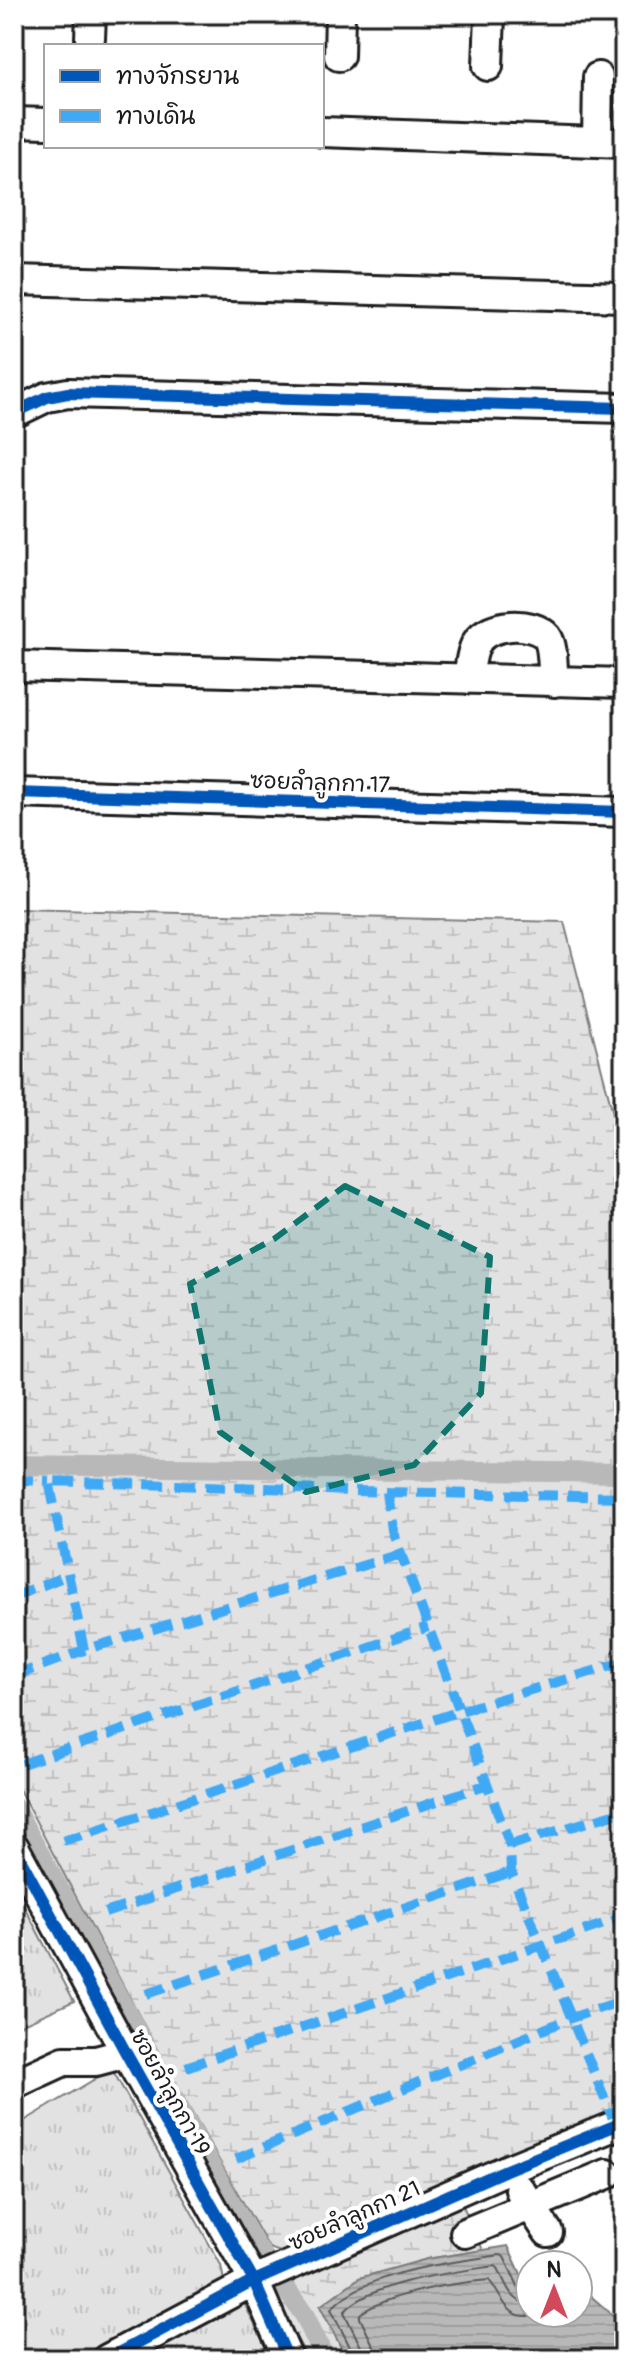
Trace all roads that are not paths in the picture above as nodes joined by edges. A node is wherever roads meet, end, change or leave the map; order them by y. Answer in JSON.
{"nodes":[{"id":1,"x":340,"y":14,"type":"edge"},
{"id":2,"x":490,"y":14,"type":"edge"},
{"id":3,"x":339,"y":56,"type":"dead end"},
{"id":4,"x":488,"y":66,"type":"dead end"},
{"id":5,"x":598,"y":77,"type":"dead end"},
{"id":6,"x":14,"y":122,"type":"edge"},
{"id":7,"x":44,"y":123,"type":"edge"},
{"id":8,"x":324,"y":132,"type":"edge"},
{"id":9,"x":610,"y":142,"type":"edge"},
{"id":10,"x":14,"y":280,"type":"edge"},
{"id":11,"x":624,"y":297,"type":"edge"},
{"id":12,"x":624,"y":408,"type":"edge"},
{"id":13,"x":14,"y":413,"type":"edge"},
{"id":14,"x":14,"y":666,"type":"edge"},
{"id":15,"x":468,"y":679,"type":"junction"},
{"id":16,"x":554,"y":682,"type":"junction"},
{"id":17,"x":624,"y":683,"type":"edge"},
{"id":18,"x":14,"y":793,"type":"edge"},
{"id":19,"x":624,"y":812,"type":"edge"},
{"id":20,"x":14,"y":1847,"type":"edge"},
{"id":21,"x":126,"y":2053,"type":"junction"},
{"id":22,"x":14,"y":2084,"type":"edge"},
{"id":23,"x":624,"y":2122,"type":"edge"},
{"id":24,"x":506,"y":2170,"type":"junction"},
{"id":25,"x":607,"y":2174,"type":"dead end"},
{"id":26,"x":530,"y":2206,"type":"junction"},
{"id":27,"x":548,"y":2232,"type":"dead end"},
{"id":28,"x":465,"y":2233,"type":"dead end"},
{"id":29,"x":270,"y":2274,"type":"junction"},
{"id":30,"x":107,"y":2359,"type":"edge"},
{"id":31,"x":288,"y":2359,"type":"edge"}],
"edges":[{"from":1,"to":3,"type":"street"},
{"from":2,"to":4,"type":"street"},
{"from":5,"to":9,"type":"street"},
{"from":6,"to":7,"type":"street"},
{"from":8,"to":9,"type":"street"},
{"from":10,"to":11,"type":"street"},
{"from":12,"to":13,"type":"street"},
{"from":14,"to":15,"type":"street"},
{"from":15,"to":16,"type":"street"},
{"from":15,"to":16,"type":"street"},
{"from":16,"to":17,"type":"street"},
{"from":18,"to":19,"type":"street","name":"ซอยลำลูกกา 17"},
{"from":20,"to":21,"type":"street","name":"ซอยลำลูกกา 19"},
{"from":21,"to":22,"type":"street"},
{"from":21,"to":29,"type":"street","name":"ซอยลำลูกกา 19"},
{"from":23,"to":24,"type":"street","name":"ซอยลำลูกกา 21"},
{"from":24,"to":26,"type":"street"},
{"from":24,"to":29,"type":"street","name":"ซอยลำลูกกา 21"},
{"from":25,"to":26,"type":"street"},
{"from":26,"to":27,"type":"street"},
{"from":26,"to":28,"type":"street"},
{"from":29,"to":30,"type":"street","name":"ซอยลำลูกกา 21"},
{"from":29,"to":31,"type":"street","name":"ซอยลำลูกกา 19"}]}
